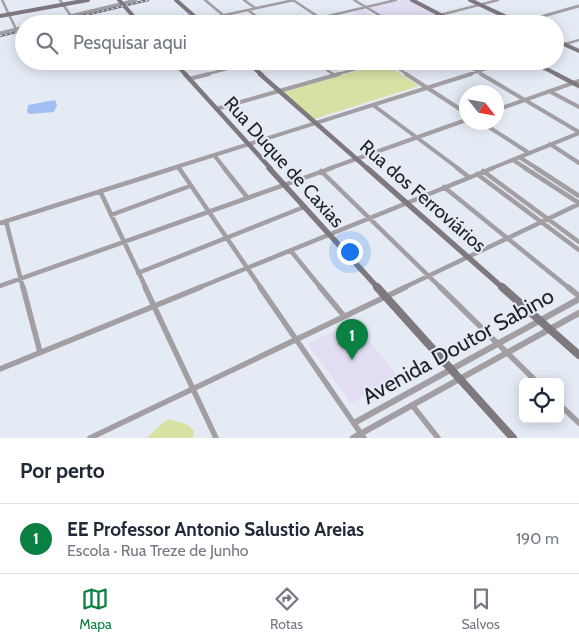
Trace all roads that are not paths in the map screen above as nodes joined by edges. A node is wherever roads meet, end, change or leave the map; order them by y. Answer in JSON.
{"nodes":[{"id":1,"x":2,"y":0,"type":"edge"},
{"id":2,"x":60,"y":0,"type":"edge"},
{"id":3,"x":88,"y":0,"type":"edge"},
{"id":4,"x":119,"y":0,"type":"edge"},
{"id":5,"x":136,"y":0,"type":"edge"},
{"id":6,"x":176,"y":0,"type":"edge"},
{"id":7,"x":205,"y":0,"type":"edge"},
{"id":8,"x":244,"y":0,"type":"edge"},
{"id":9,"x":294,"y":0,"type":"edge"},
{"id":10,"x":354,"y":0,"type":"edge"},
{"id":11,"x":396,"y":0,"type":"edge"},
{"id":12,"x":412,"y":0,"type":"edge"},
{"id":13,"x":470,"y":0,"type":"edge"},
{"id":14,"x":498,"y":0,"type":"edge"},
{"id":15,"x":123,"y":4,"type":"junction"},
{"id":16,"x":63,"y":5,"type":"junction"},
{"id":17,"x":480,"y":5,"type":"junction"},
{"id":18,"x":579,"y":6,"type":"edge"},
{"id":19,"x":366,"y":7,"type":"junction"},
{"id":20,"x":255,"y":8,"type":"junction"},
{"id":21,"x":248,"y":10,"type":"junction"},
{"id":22,"x":9,"y":14,"type":"junction"},
{"id":23,"x":70,"y":15,"type":"edge"},
{"id":24,"x":75,"y":15,"type":"edge"},
{"id":25,"x":132,"y":15,"type":"edge"},
{"id":26,"x":193,"y":15,"type":"edge"},
{"id":27,"x":223,"y":15,"type":"joint"},
{"id":28,"x":254,"y":15,"type":"edge"},
{"id":29,"x":316,"y":15,"type":"edge"},
{"id":30,"x":333,"y":15,"type":"edge"},
{"id":31,"x":379,"y":15,"type":"edge"},
{"id":32,"x":441,"y":15,"type":"joint"},
{"id":33,"x":501,"y":15,"type":"edge"},
{"id":34,"x":549,"y":15,"type":"edge"},
{"id":35,"x":0,"y":16,"type":"edge"},
{"id":36,"x":15,"y":27,"type":"edge"},
{"id":37,"x":15,"y":29,"type":"edge"},
{"id":38,"x":0,"y":33,"type":"edge"},
{"id":39,"x":579,"y":40,"type":"edge"},
{"id":40,"x":565,"y":44,"type":"joint"},
{"id":41,"x":579,"y":51,"type":"edge"},
{"id":42,"x":181,"y":70,"type":"edge"},
{"id":43,"x":220,"y":70,"type":"edge"},
{"id":44,"x":256,"y":70,"type":"edge"},
{"id":45,"x":327,"y":70,"type":"edge"},
{"id":46,"x":352,"y":70,"type":"edge"},
{"id":47,"x":399,"y":70,"type":"edge"},
{"id":48,"x":474,"y":70,"type":"edge"},
{"id":49,"x":483,"y":70,"type":"edge"},
{"id":50,"x":548,"y":70,"type":"edge"},
{"id":51,"x":477,"y":72,"type":"junction"},
{"id":52,"x":334,"y":75,"type":"junction"},
{"id":53,"x":189,"y":79,"type":"junction"},
{"id":54,"x":579,"y":81,"type":"edge"},
{"id":55,"x":573,"y":83,"type":"junction"},
{"id":56,"x":579,"y":86,"type":"edge"},
{"id":57,"x":427,"y":88,"type":"junction"},
{"id":58,"x":279,"y":91,"type":"junction"},
{"id":59,"x":549,"y":91,"type":"junction"},
{"id":60,"x":525,"y":100,"type":"junction"},
{"id":61,"x":373,"y":105,"type":"junction"},
{"id":62,"x":504,"y":107,"type":"edge"},
{"id":63,"x":579,"y":107,"type":"edge"},
{"id":64,"x":216,"y":108,"type":"junction"},
{"id":65,"x":459,"y":109,"type":"edge"},
{"id":66,"x":459,"y":122,"type":"edge"},
{"id":67,"x":316,"y":123,"type":"junction"},
{"id":68,"x":493,"y":130,"type":"edge"},
{"id":69,"x":578,"y":133,"type":"edge"},
{"id":70,"x":417,"y":137,"type":"junction"},
{"id":71,"x":248,"y":144,"type":"junction"},
{"id":72,"x":550,"y":144,"type":"junction"},
{"id":73,"x":529,"y":153,"type":"junction"},
{"id":74,"x":214,"y":155,"type":"junction"},
{"id":75,"x":519,"y":157,"type":"junction"},
{"id":76,"x":356,"y":159,"type":"junction"},
{"id":77,"x":512,"y":160,"type":"junction"},
{"id":78,"x":579,"y":163,"type":"edge"},
{"id":79,"x":178,"y":167,"type":"junction"},
{"id":80,"x":321,"y":171,"type":"junction"},
{"id":81,"x":483,"y":172,"type":"junction"},
{"id":82,"x":477,"y":174,"type":"junction"},
{"id":83,"x":469,"y":177,"type":"junction"},
{"id":84,"x":284,"y":184,"type":"junction"},
{"id":85,"x":190,"y":186,"type":"junction"},
{"id":86,"x":444,"y":187,"type":"junction"},
{"id":87,"x":100,"y":191,"type":"junction"},
{"id":88,"x":579,"y":196,"type":"edge"},
{"id":89,"x":247,"y":197,"type":"junction"},
{"id":90,"x":406,"y":203,"type":"junction"},
{"id":91,"x":579,"y":204,"type":"edge"},
{"id":92,"x":304,"y":207,"type":"junction"},
{"id":93,"x":208,"y":212,"type":"junction"},
{"id":94,"x":111,"y":215,"type":"junction"},
{"id":95,"x":369,"y":218,"type":"junction"},
{"id":96,"x":548,"y":219,"type":"junction"},
{"id":97,"x":6,"y":221,"type":"junction"},
{"id":98,"x":542,"y":222,"type":"junction"},
{"id":99,"x":0,"y":223,"type":"edge"},
{"id":100,"x":330,"y":235,"type":"junction"},
{"id":101,"x":225,"y":237,"type":"junction"},
{"id":102,"x":506,"y":239,"type":"junction"},
{"id":103,"x":123,"y":242,"type":"junction"},
{"id":104,"x":579,"y":242,"type":"edge"},
{"id":105,"x":579,"y":250,"type":"edge"},
{"id":106,"x":291,"y":251,"type":"junction"},
{"id":107,"x":468,"y":257,"type":"junction"},
{"id":108,"x":247,"y":268,"type":"junction"},
{"id":109,"x":138,"y":273,"type":"junction"},
{"id":110,"x":428,"y":276,"type":"junction"},
{"id":111,"x":20,"y":279,"type":"junction"},
{"id":112,"x":0,"y":286,"type":"edge"},
{"id":113,"x":385,"y":296,"type":"junction"},
{"id":114,"x":579,"y":298,"type":"edge"},
{"id":115,"x":153,"y":307,"type":"junction"},
{"id":116,"x":579,"y":312,"type":"edge"},
{"id":117,"x":344,"y":316,"type":"junction"},
{"id":118,"x":540,"y":320,"type":"junction"},
{"id":119,"x":550,"y":329,"type":"junction"},
{"id":120,"x":297,"y":338,"type":"junction"},
{"id":121,"x":498,"y":344,"type":"junction"},
{"id":122,"x":40,"y":352,"type":"junction"},
{"id":123,"x":507,"y":353,"type":"junction"},
{"id":124,"x":579,"y":355,"type":"edge"},
{"id":125,"x":0,"y":369,"type":"edge"},
{"id":126,"x":452,"y":369,"type":"junction"},
{"id":127,"x":532,"y":378,"type":"edge"},
{"id":128,"x":460,"y":379,"type":"junction"},
{"id":129,"x":192,"y":388,"type":"junction"},
{"id":130,"x":412,"y":406,"type":"junction"},
{"id":131,"x":564,"y":409,"type":"edge"},
{"id":132,"x":354,"y":423,"type":"junction"},
{"id":133,"x":579,"y":423,"type":"edge"},
{"id":134,"x":363,"y":436,"type":"edge"},
{"id":135,"x":90,"y":438,"type":"edge"},
{"id":136,"x":216,"y":438,"type":"edge"},
{"id":137,"x":353,"y":438,"type":"edge"},
{"id":138,"x":438,"y":438,"type":"edge"},
{"id":139,"x":513,"y":438,"type":"edge"}],
"edges":[{"from":1,"to":22,"type":"street"},
{"from":2,"to":16,"type":"street"},
{"from":3,"to":16,"type":"main road"},
{"from":4,"to":15,"type":"main road"},
{"from":5,"to":15,"type":"street"},
{"from":6,"to":26,"type":"main road"},
{"from":7,"to":27,"type":"street"},
{"from":8,"to":20,"type":"street"},
{"from":9,"to":20,"type":"street"},
{"from":9,"to":29,"type":"street"},
{"from":10,"to":19,"type":"street"},
{"from":11,"to":19,"type":"street"},
{"from":12,"to":32,"type":"main road"},
{"from":13,"to":17,"type":"main road"},
{"from":14,"to":17,"type":"street"},
{"from":15,"to":24,"type":"street"},
{"from":15,"to":25,"type":"main road"},
{"from":16,"to":22,"type":"main road"},
{"from":16,"to":23,"type":"street"},
{"from":17,"to":32,"type":"street"},
{"from":17,"to":33,"type":"main road"},
{"from":18,"to":34,"type":"street"},
{"from":19,"to":30,"type":"street"},
{"from":19,"to":31,"type":"street"},
{"from":20,"to":21,"type":"street"},
{"from":21,"to":27,"type":"street"},
{"from":21,"to":28,"type":"street"},
{"from":22,"to":35,"type":"main road"},
{"from":22,"to":36,"type":"street"},
{"from":37,"to":38,"type":"street"},
{"from":39,"to":40,"type":"street"},
{"from":40,"to":41,"type":"main road"},
{"from":42,"to":53,"type":"main road","name":"Rua Duque de Caxias"},
{"from":43,"to":53,"type":"street"},
{"from":44,"to":58,"type":"main road","name":"Rua dos Ferroviários"},
{"from":45,"to":52,"type":"street"},
{"from":46,"to":52,"type":"street"},
{"from":47,"to":57,"type":"street"},
{"from":48,"to":51,"type":"street"},
{"from":49,"to":51,"type":"street"},
{"from":50,"to":55,"type":"main road"},
{"from":51,"to":57,"type":"street"},
{"from":51,"to":60,"type":"street"},
{"from":52,"to":58,"type":"street"},
{"from":53,"to":64,"type":"main road","name":"Rua Duque de Caxias"},
{"from":54,"to":55,"type":"street"},
{"from":55,"to":56,"type":"main road"},
{"from":55,"to":59,"type":"street"},
{"from":57,"to":61,"type":"street"},
{"from":57,"to":65,"type":"street"},
{"from":58,"to":64,"type":"street"},
{"from":58,"to":67,"type":"main road","name":"Rua dos Ferroviários"},
{"from":59,"to":60,"type":"street"},
{"from":59,"to":63,"type":"street"},
{"from":60,"to":62,"type":"street"},
{"from":60,"to":69,"type":"street"},
{"from":61,"to":67,"type":"street"},
{"from":61,"to":70,"type":"street"},
{"from":64,"to":71,"type":"main road","name":"Rua Duque de Caxias"},
{"from":66,"to":70,"type":"street"},
{"from":67,"to":71,"type":"street"},
{"from":67,"to":76,"type":"main road","name":"Rua dos Ferroviários"},
{"from":68,"to":73,"type":"street"},
{"from":69,"to":72,"type":"street"},
{"from":70,"to":76,"type":"street"},
{"from":70,"to":83,"type":"street"},
{"from":71,"to":74,"type":"street"},
{"from":71,"to":84,"type":"main road","name":"Rua Duque de Caxias"},
{"from":72,"to":73,"type":"street"},
{"from":72,"to":78,"type":"street"},
{"from":73,"to":75,"type":"street"},
{"from":74,"to":79,"type":"street"},
{"from":74,"to":89,"type":"street"},
{"from":75,"to":77,"type":"street"},
{"from":75,"to":88,"type":"street"},
{"from":76,"to":80,"type":"street"},
{"from":76,"to":90,"type":"main road","name":"Rua dos Ferroviários"},
{"from":77,"to":81,"type":"street"},
{"from":77,"to":91,"type":"street"},
{"from":79,"to":85,"type":"street"},
{"from":79,"to":87,"type":"street"},
{"from":80,"to":84,"type":"street"},
{"from":80,"to":95,"type":"street"},
{"from":81,"to":82,"type":"street"},
{"from":81,"to":96,"type":"street"},
{"from":82,"to":83,"type":"street"},
{"from":82,"to":98,"type":"street"},
{"from":83,"to":86,"type":"street"},
{"from":84,"to":89,"type":"street"},
{"from":84,"to":92,"type":"main road","name":"Rua Duque de Caxias"},
{"from":85,"to":93,"type":"street"},
{"from":85,"to":94,"type":"street"},
{"from":86,"to":90,"type":"street"},
{"from":86,"to":102,"type":"street"},
{"from":87,"to":94,"type":"street"},
{"from":87,"to":97,"type":"street"},
{"from":89,"to":93,"type":"street"},
{"from":90,"to":95,"type":"street"},
{"from":90,"to":107,"type":"main road","name":"Rua dos Ferroviários"},
{"from":91,"to":96,"type":"street"},
{"from":92,"to":100,"type":"main road","name":"Rua Duque de Caxias"},
{"from":92,"to":101,"type":"street"},
{"from":93,"to":101,"type":"street"},
{"from":93,"to":103,"type":"street"},
{"from":94,"to":103,"type":"street"},
{"from":95,"to":100,"type":"street"},
{"from":95,"to":110,"type":"street"},
{"from":96,"to":98,"type":"street"},
{"from":96,"to":104,"type":"street"},
{"from":97,"to":99,"type":"street"},
{"from":97,"to":111,"type":"street"},
{"from":98,"to":102,"type":"street"},
{"from":98,"to":105,"type":"street"},
{"from":100,"to":106,"type":"street"},
{"from":100,"to":113,"type":"main road","name":"Rua Duque de Caxias"},
{"from":101,"to":108,"type":"street"},
{"from":101,"to":109,"type":"street"},
{"from":102,"to":107,"type":"street"},
{"from":102,"to":114,"type":"street"},
{"from":103,"to":109,"type":"street"},
{"from":103,"to":111,"type":"street"},
{"from":106,"to":108,"type":"street"},
{"from":106,"to":117,"type":"street"},
{"from":107,"to":110,"type":"street"},
{"from":107,"to":118,"type":"main road","name":"Rua dos Ferroviários"},
{"from":108,"to":115,"type":"street"},
{"from":108,"to":120,"type":"street"},
{"from":109,"to":115,"type":"street"},
{"from":110,"to":113,"type":"street"},
{"from":110,"to":121,"type":"street"},
{"from":111,"to":112,"type":"street"},
{"from":111,"to":122,"type":"street"},
{"from":113,"to":117,"type":"street"},
{"from":113,"to":126,"type":"main road","name":"Rua Duque de Caxias"},
{"from":114,"to":118,"type":"street","name":"Avenida Doutor Sabino"},
{"from":115,"to":122,"type":"street"},
{"from":115,"to":129,"type":"street"},
{"from":116,"to":119,"type":"street","name":"Avenida Doutor Sabino"},
{"from":117,"to":120,"type":"street"},
{"from":118,"to":119,"type":"main road","name":"Rua dos Ferroviários"},
{"from":118,"to":121,"type":"street","name":"Avenida Doutor Sabino"},
{"from":119,"to":123,"type":"street","name":"Avenida Doutor Sabino"},
{"from":119,"to":124,"type":"main road","name":"Rua dos Ferroviários"},
{"from":120,"to":129,"type":"street"},
{"from":120,"to":132,"type":"street"},
{"from":121,"to":123,"type":"street"},
{"from":121,"to":126,"type":"street","name":"Avenida Doutor Sabino"},
{"from":122,"to":125,"type":"street"},
{"from":123,"to":127,"type":"street"},
{"from":123,"to":128,"type":"street","name":"Avenida Doutor Sabino"},
{"from":126,"to":128,"type":"main road","name":"Rua Duque de Caxias"},
{"from":126,"to":132,"type":"street","name":"Avenida Doutor Sabino"},
{"from":128,"to":130,"type":"street","name":"Avenida Doutor Sabino"},
{"from":128,"to":139,"type":"main road","name":"Rua Duque de Caxias"},
{"from":129,"to":135,"type":"street"},
{"from":129,"to":136,"type":"street"},
{"from":130,"to":134,"type":"street","name":"Avenida Doutor Sabino"},
{"from":130,"to":138,"type":"street"},
{"from":131,"to":133,"type":"street"},
{"from":132,"to":134,"type":"street"},
{"from":134,"to":137,"type":"street","name":"Avenida Doutor Sabino"}]}
